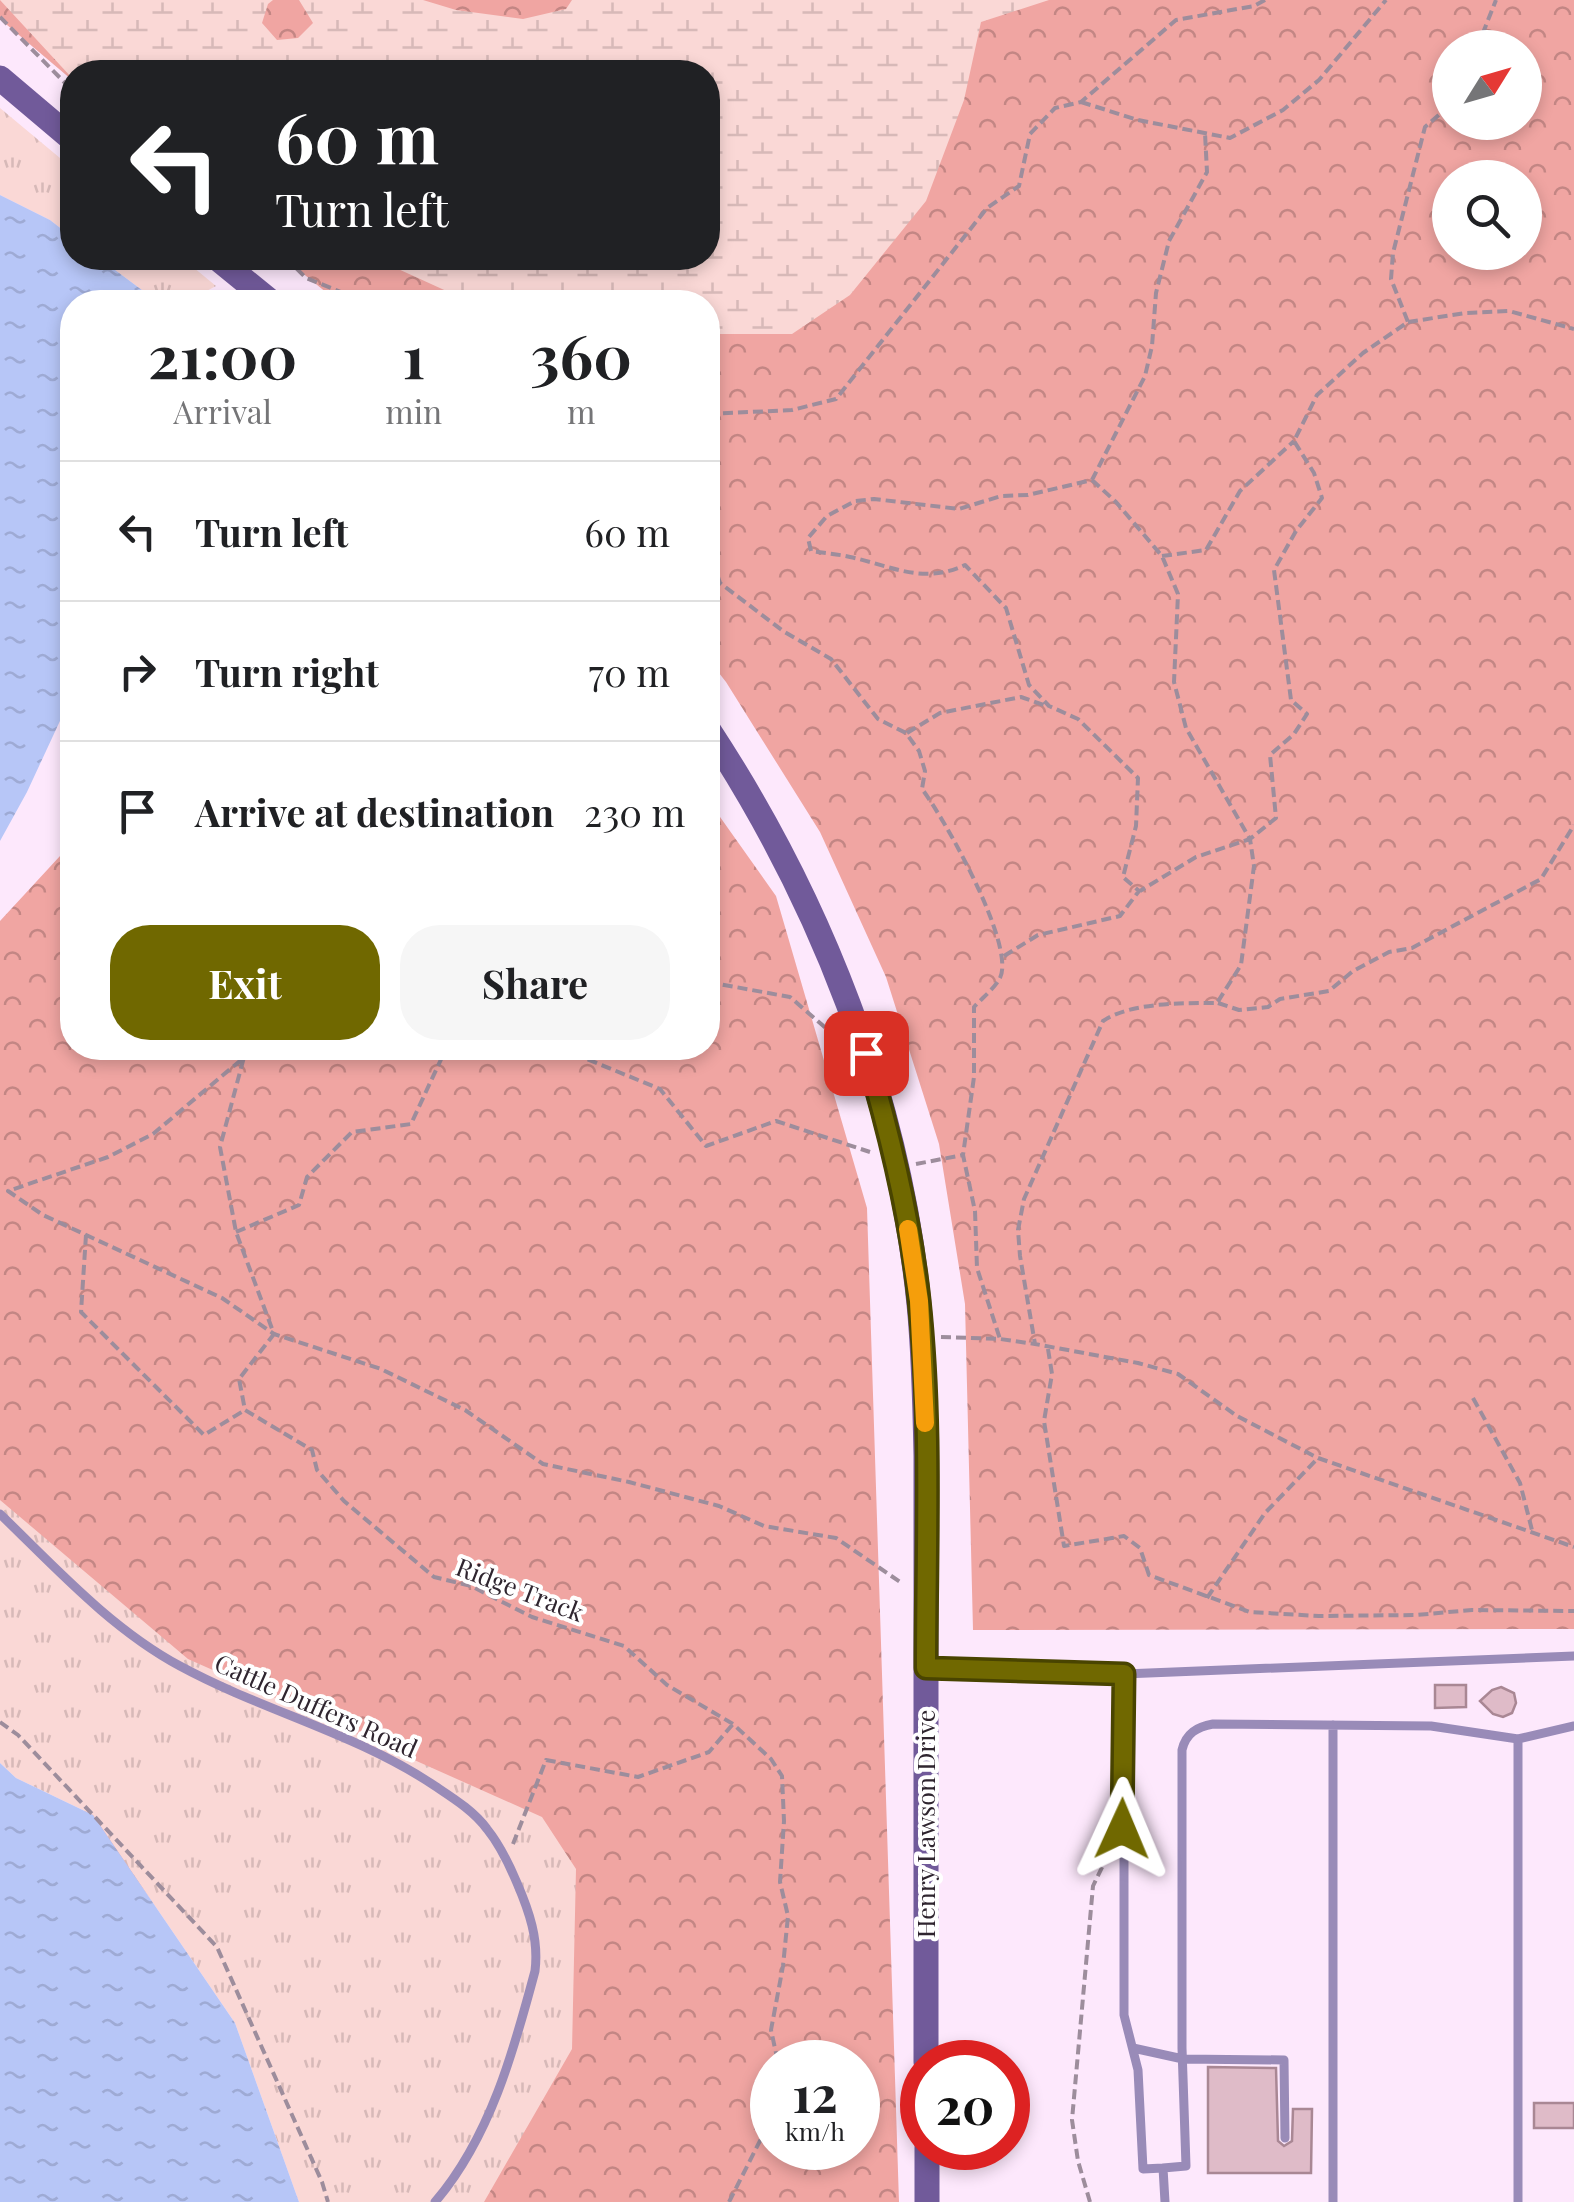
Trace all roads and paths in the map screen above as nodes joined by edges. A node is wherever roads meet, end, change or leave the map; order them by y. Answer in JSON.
{"nodes":[{"id":1,"x":1266,"y":0,"type":"edge"},
{"id":2,"x":1386,"y":0,"type":"edge"},
{"id":3,"x":1496,"y":0,"type":"edge"},
{"id":4,"x":0,"y":18,"type":"edge"},
{"id":5,"x":1485,"y":30,"type":"edge"},
{"id":6,"x":0,"y":78,"type":"edge"},
{"id":7,"x":60,"y":78,"type":"edge"},
{"id":8,"x":1080,"y":102,"type":"junction"},
{"id":9,"x":1432,"y":121,"type":"edge"},
{"id":10,"x":60,"y":128,"type":"edge"},
{"id":11,"x":1205,"y":133,"type":"junction"},
{"id":12,"x":231,"y":270,"type":"edge"},
{"id":13,"x":298,"y":270,"type":"edge"},
{"id":14,"x":256,"y":290,"type":"edge"},
{"id":15,"x":336,"y":290,"type":"edge"},
{"id":16,"x":1408,"y":322,"type":"junction"},
{"id":17,"x":1574,"y":329,"type":"edge"},
{"id":18,"x":720,"y":414,"type":"edge"},
{"id":19,"x":1294,"y":441,"type":"junction"},
{"id":20,"x":1092,"y":480,"type":"junction"},
{"id":21,"x":1162,"y":556,"type":"junction"},
{"id":22,"x":720,"y":583,"type":"edge"},
{"id":23,"x":1049,"y":706,"type":"junction"},
{"id":24,"x":906,"y":733,"type":"junction"},
{"id":25,"x":720,"y":748,"type":"edge"},
{"id":26,"x":1574,"y":825,"type":"edge"},
{"id":27,"x":1250,"y":839,"type":"junction"},
{"id":28,"x":1139,"y":892,"type":"junction"},
{"id":29,"x":1004,"y":956,"type":"junction"},
{"id":30,"x":720,"y":984,"type":"edge"},
{"id":31,"x":1218,"y":1003,"type":"junction"},
{"id":32,"x":839,"y":1040,"type":"dead end"},
{"id":33,"x":240,"y":1060,"type":"edge"},
{"id":34,"x":243,"y":1060,"type":"edge"},
{"id":35,"x":440,"y":1060,"type":"edge"},
{"id":36,"x":589,"y":1060,"type":"edge"},
{"id":37,"x":869,"y":1138,"type":"dead end"},
{"id":38,"x":963,"y":1155,"type":"junction"},
{"id":39,"x":896,"y":1168,"type":"junction"},
{"id":40,"x":0,"y":1190,"type":"edge"},
{"id":41,"x":8,"y":1190,"type":"junction"},
{"id":42,"x":236,"y":1232,"type":"junction"},
{"id":43,"x":86,"y":1235,"type":"junction"},
{"id":44,"x":274,"y":1334,"type":"junction"},
{"id":45,"x":922,"y":1334,"type":"junction"},
{"id":46,"x":1000,"y":1339,"type":"junction"},
{"id":47,"x":1035,"y":1344,"type":"junction"},
{"id":48,"x":1048,"y":1348,"type":"junction"},
{"id":49,"x":1472,"y":1398,"type":"dead end"},
{"id":50,"x":244,"y":1410,"type":"junction"},
{"id":51,"x":1318,"y":1458,"type":"junction"},
{"id":52,"x":0,"y":1514,"type":"edge"},
{"id":53,"x":1534,"y":1535,"type":"junction"},
{"id":54,"x":1574,"y":1545,"type":"edge"},
{"id":55,"x":1206,"y":1598,"type":"junction"},
{"id":56,"x":926,"y":1602,"type":"junction"},
{"id":57,"x":1574,"y":1612,"type":"edge"},
{"id":58,"x":1574,"y":1656,"type":"edge"},
{"id":59,"x":926,"y":1668,"type":"junction"},
{"id":60,"x":1124,"y":1674,"type":"junction"},
{"id":61,"x":0,"y":1722,"type":"edge"},
{"id":62,"x":733,"y":1724,"type":"junction"},
{"id":63,"x":1333,"y":1725,"type":"junction"},
{"id":64,"x":1574,"y":1726,"type":"edge"},
{"id":65,"x":1518,"y":1739,"type":"junction"},
{"id":66,"x":1122,"y":1829,"type":"junction"},
{"id":67,"x":507,"y":1860,"type":"junction"},
{"id":68,"x":773,"y":2040,"type":"edge"},
{"id":69,"x":926,"y":2040,"type":"edge"},
{"id":70,"x":1133,"y":2048,"type":"junction"},
{"id":71,"x":1183,"y":2059,"type":"junction"},
{"id":72,"x":1284,"y":2138,"type":"dead end"},
{"id":73,"x":750,"y":2160,"type":"edge"},
{"id":74,"x":1163,"y":2168,"type":"junction"},
{"id":75,"x":926,"y":2170,"type":"edge"},
{"id":76,"x":328,"y":2202,"type":"edge"},
{"id":77,"x":436,"y":2202,"type":"edge"},
{"id":78,"x":729,"y":2202,"type":"edge"},
{"id":79,"x":926,"y":2202,"type":"edge"},
{"id":80,"x":1090,"y":2202,"type":"edge"},
{"id":81,"x":1165,"y":2202,"type":"edge"},
{"id":82,"x":1334,"y":2202,"type":"edge"},
{"id":83,"x":1518,"y":2202,"type":"edge"}],
"edges":[{"from":1,"to":8,"type":"path"},
{"from":2,"to":11,"type":"path"},
{"from":3,"to":5,"type":"path"},
{"from":4,"to":7,"type":"path"},
{"from":6,"to":10,"type":"main road"},
{"from":8,"to":11,"type":"path"},
{"from":8,"to":18,"type":"path"},
{"from":9,"to":16,"type":"path"},
{"from":11,"to":20,"type":"path"},
{"from":12,"to":14,"type":"main road"},
{"from":13,"to":15,"type":"path"},
{"from":16,"to":17,"type":"path"},
{"from":16,"to":19,"type":"path"},
{"from":19,"to":21,"type":"path"},
{"from":19,"to":27,"type":"path"},
{"from":20,"to":21,"type":"path"},
{"from":20,"to":23,"type":"path"},
{"from":21,"to":27,"type":"path"},
{"from":22,"to":24,"type":"path"},
{"from":23,"to":24,"type":"path"},
{"from":23,"to":28,"type":"path"},
{"from":24,"to":29,"type":"path"},
{"from":25,"to":39,"type":"main road","name":"Henry Lawson Drive"},
{"from":26,"to":31,"type":"path"},
{"from":27,"to":28,"type":"path"},
{"from":27,"to":31,"type":"path"},
{"from":28,"to":29,"type":"path"},
{"from":29,"to":38,"type":"path"},
{"from":30,"to":32,"type":"path"},
{"from":31,"to":47,"type":"path"},
{"from":33,"to":41,"type":"path"},
{"from":34,"to":42,"type":"path"},
{"from":35,"to":42,"type":"path"},
{"from":36,"to":37,"type":"path"},
{"from":38,"to":39,"type":"path"},
{"from":38,"to":46,"type":"path"},
{"from":39,"to":45,"type":"main road","name":"Henry Lawson Drive"},
{"from":40,"to":41,"type":"path"},
{"from":41,"to":43,"type":"path"},
{"from":42,"to":44,"type":"path"},
{"from":43,"to":44,"type":"path"},
{"from":43,"to":50,"type":"path"},
{"from":44,"to":50,"type":"path"},
{"from":44,"to":56,"type":"path"},
{"from":45,"to":46,"type":"path"},
{"from":45,"to":56,"type":"main road","name":"Henry Lawson Drive"},
{"from":46,"to":47,"type":"path"},
{"from":47,"to":48,"type":"path"},
{"from":48,"to":51,"type":"path"},
{"from":48,"to":55,"type":"path"},
{"from":49,"to":53,"type":"path"},
{"from":50,"to":62,"type":"path","name":"Ridge Track"},
{"from":51,"to":53,"type":"path"},
{"from":51,"to":55,"type":"path"},
{"from":52,"to":67,"type":"lane","name":"Cattle Duffers Road"},
{"from":53,"to":54,"type":"path"},
{"from":55,"to":57,"type":"path"},
{"from":56,"to":59,"type":"main road","name":"Henry Lawson Drive"},
{"from":58,"to":60,"type":"lane"},
{"from":59,"to":60,"type":"lane"},
{"from":59,"to":69,"type":"main road","name":"Henry Lawson Drive"},
{"from":60,"to":66,"type":"lane"},
{"from":61,"to":76,"type":"path"},
{"from":62,"to":67,"type":"path"},
{"from":62,"to":68,"type":"path","name":"Ridge Track"},
{"from":63,"to":65,"type":"lane"},
{"from":63,"to":71,"type":"lane"},
{"from":63,"to":82,"type":"lane"},
{"from":64,"to":65,"type":"lane"},
{"from":65,"to":83,"type":"lane"},
{"from":66,"to":70,"type":"lane"},
{"from":66,"to":80,"type":"path"},
{"from":67,"to":77,"type":"lane","name":"Cattle Duffers Road"},
{"from":70,"to":71,"type":"lane"},
{"from":70,"to":74,"type":"lane"},
{"from":71,"to":72,"type":"lane"},
{"from":71,"to":74,"type":"lane"},
{"from":73,"to":78,"type":"path"},
{"from":74,"to":81,"type":"lane"},
{"from":75,"to":79,"type":"main road"}]}
